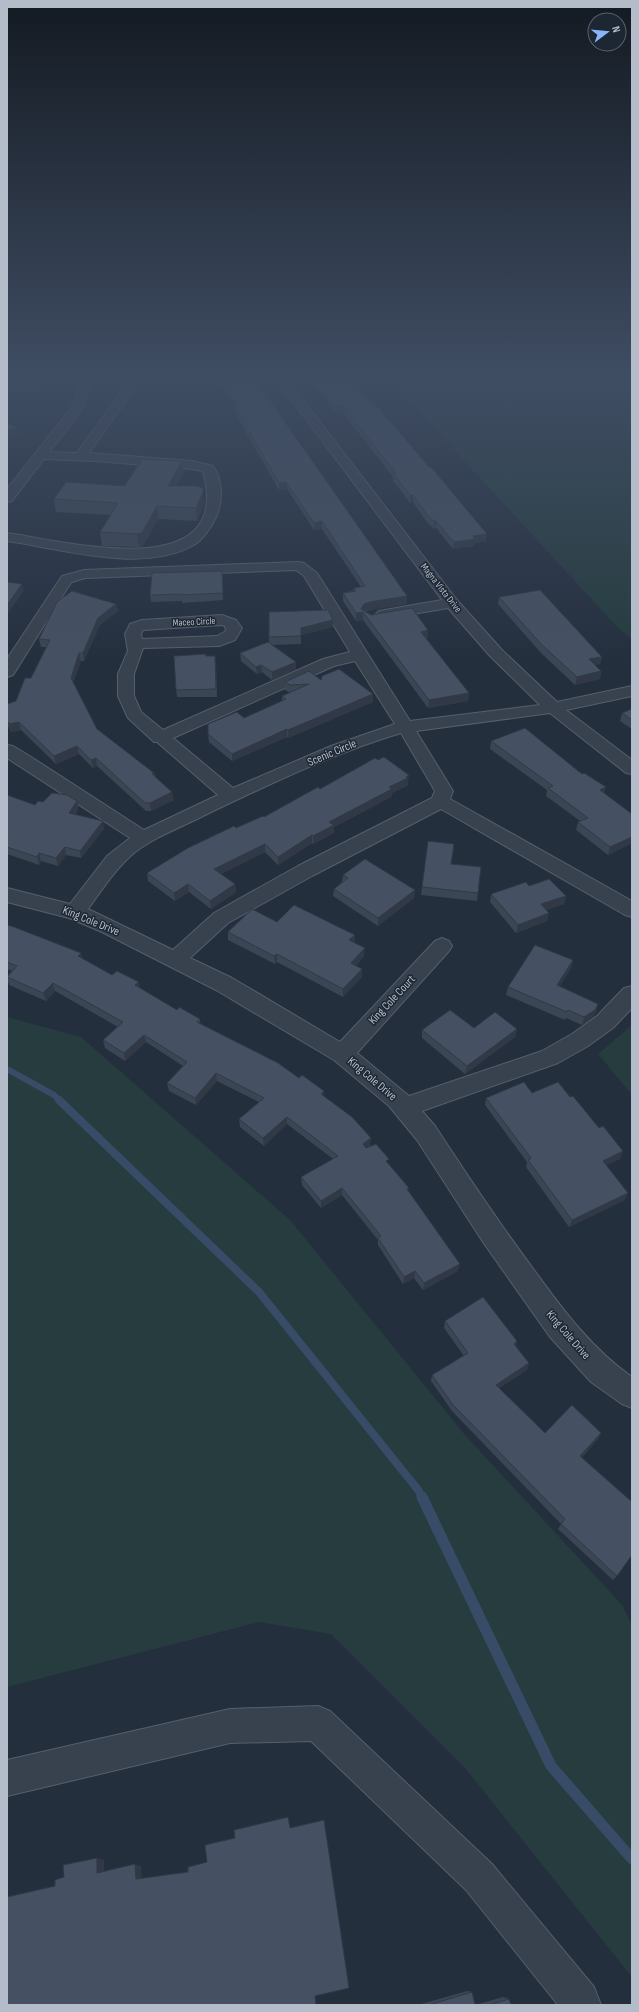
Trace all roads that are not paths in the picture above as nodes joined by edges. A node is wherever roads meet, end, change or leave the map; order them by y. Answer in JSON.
{"nodes":[{"id":1,"x":27,"y":472,"type":"edge"},
{"id":2,"x":210,"y":472,"type":"edge"},
{"id":3,"x":352,"y":472,"type":"edge"},
{"id":4,"x":7,"y":498,"type":"edge"},
{"id":5,"x":7,"y":537,"type":"edge"},
{"id":6,"x":452,"y":603,"type":"junction"},
{"id":7,"x":370,"y":616,"type":"edge"},
{"id":8,"x":135,"y":644,"type":"junction"},
{"id":9,"x":359,"y":655,"type":"junction"},
{"id":10,"x":7,"y":672,"type":"edge"},
{"id":11,"x":632,"y":691,"type":"edge"},
{"id":12,"x":553,"y":708,"type":"junction"},
{"id":13,"x":404,"y":727,"type":"junction"},
{"id":14,"x":160,"y":738,"type":"junction"},
{"id":15,"x":7,"y":750,"type":"edge"},
{"id":16,"x":632,"y":770,"type":"edge"},
{"id":17,"x":232,"y":796,"type":"junction"},
{"id":18,"x":440,"y":801,"type":"junction"},
{"id":19,"x":144,"y":839,"type":"junction"},
{"id":20,"x":7,"y":895,"type":"edge"},
{"id":21,"x":632,"y":910,"type":"edge"},
{"id":22,"x":75,"y":912,"type":"junction"},
{"id":23,"x":442,"y":946,"type":"dead end"},
{"id":24,"x":175,"y":960,"type":"junction"},
{"id":25,"x":632,"y":994,"type":"edge"},
{"id":26,"x":342,"y":1054,"type":"junction"},
{"id":27,"x":404,"y":1108,"type":"junction"},
{"id":28,"x":632,"y":1394,"type":"edge"},
{"id":29,"x":7,"y":1778,"type":"edge"},
{"id":30,"x":581,"y":2005,"type":"edge"}],
"edges":[{"from":1,"to":4,"type":"street"},
{"from":2,"to":5,"type":"street"},
{"from":3,"to":6,"type":"street","name":"Magna Vista Drive"},
{"from":6,"to":7,"type":"street"},
{"from":6,"to":12,"type":"street","name":"Magna Vista Drive"},
{"from":8,"to":8,"type":"street","name":"Maceo Circle"},
{"from":8,"to":14,"type":"street","name":"Maceo Circle"},
{"from":9,"to":10,"type":"street"},
{"from":9,"to":13,"type":"street"},
{"from":9,"to":14,"type":"street"},
{"from":11,"to":12,"type":"street","name":"Scenic Circle"},
{"from":12,"to":13,"type":"street","name":"Scenic Circle"},
{"from":12,"to":16,"type":"street","name":"Magna Vista Drive"},
{"from":13,"to":17,"type":"street","name":"Scenic Circle"},
{"from":13,"to":18,"type":"street"},
{"from":14,"to":17,"type":"street","name":"Maceo Circle"},
{"from":15,"to":19,"type":"street"},
{"from":17,"to":19,"type":"street","name":"Scenic Circle"},
{"from":18,"to":21,"type":"street"},
{"from":18,"to":24,"type":"street"},
{"from":19,"to":22,"type":"street","name":"Scenic Circle"},
{"from":20,"to":22,"type":"street","name":"King Cole Drive"},
{"from":22,"to":24,"type":"street","name":"King Cole Drive"},
{"from":23,"to":26,"type":"street","name":"King Cole Court"},
{"from":24,"to":26,"type":"street","name":"King Cole Drive"},
{"from":25,"to":27,"type":"street"},
{"from":26,"to":27,"type":"street","name":"King Cole Drive"},
{"from":27,"to":28,"type":"street","name":"King Cole Drive"},
{"from":29,"to":30,"type":"street"}]}
